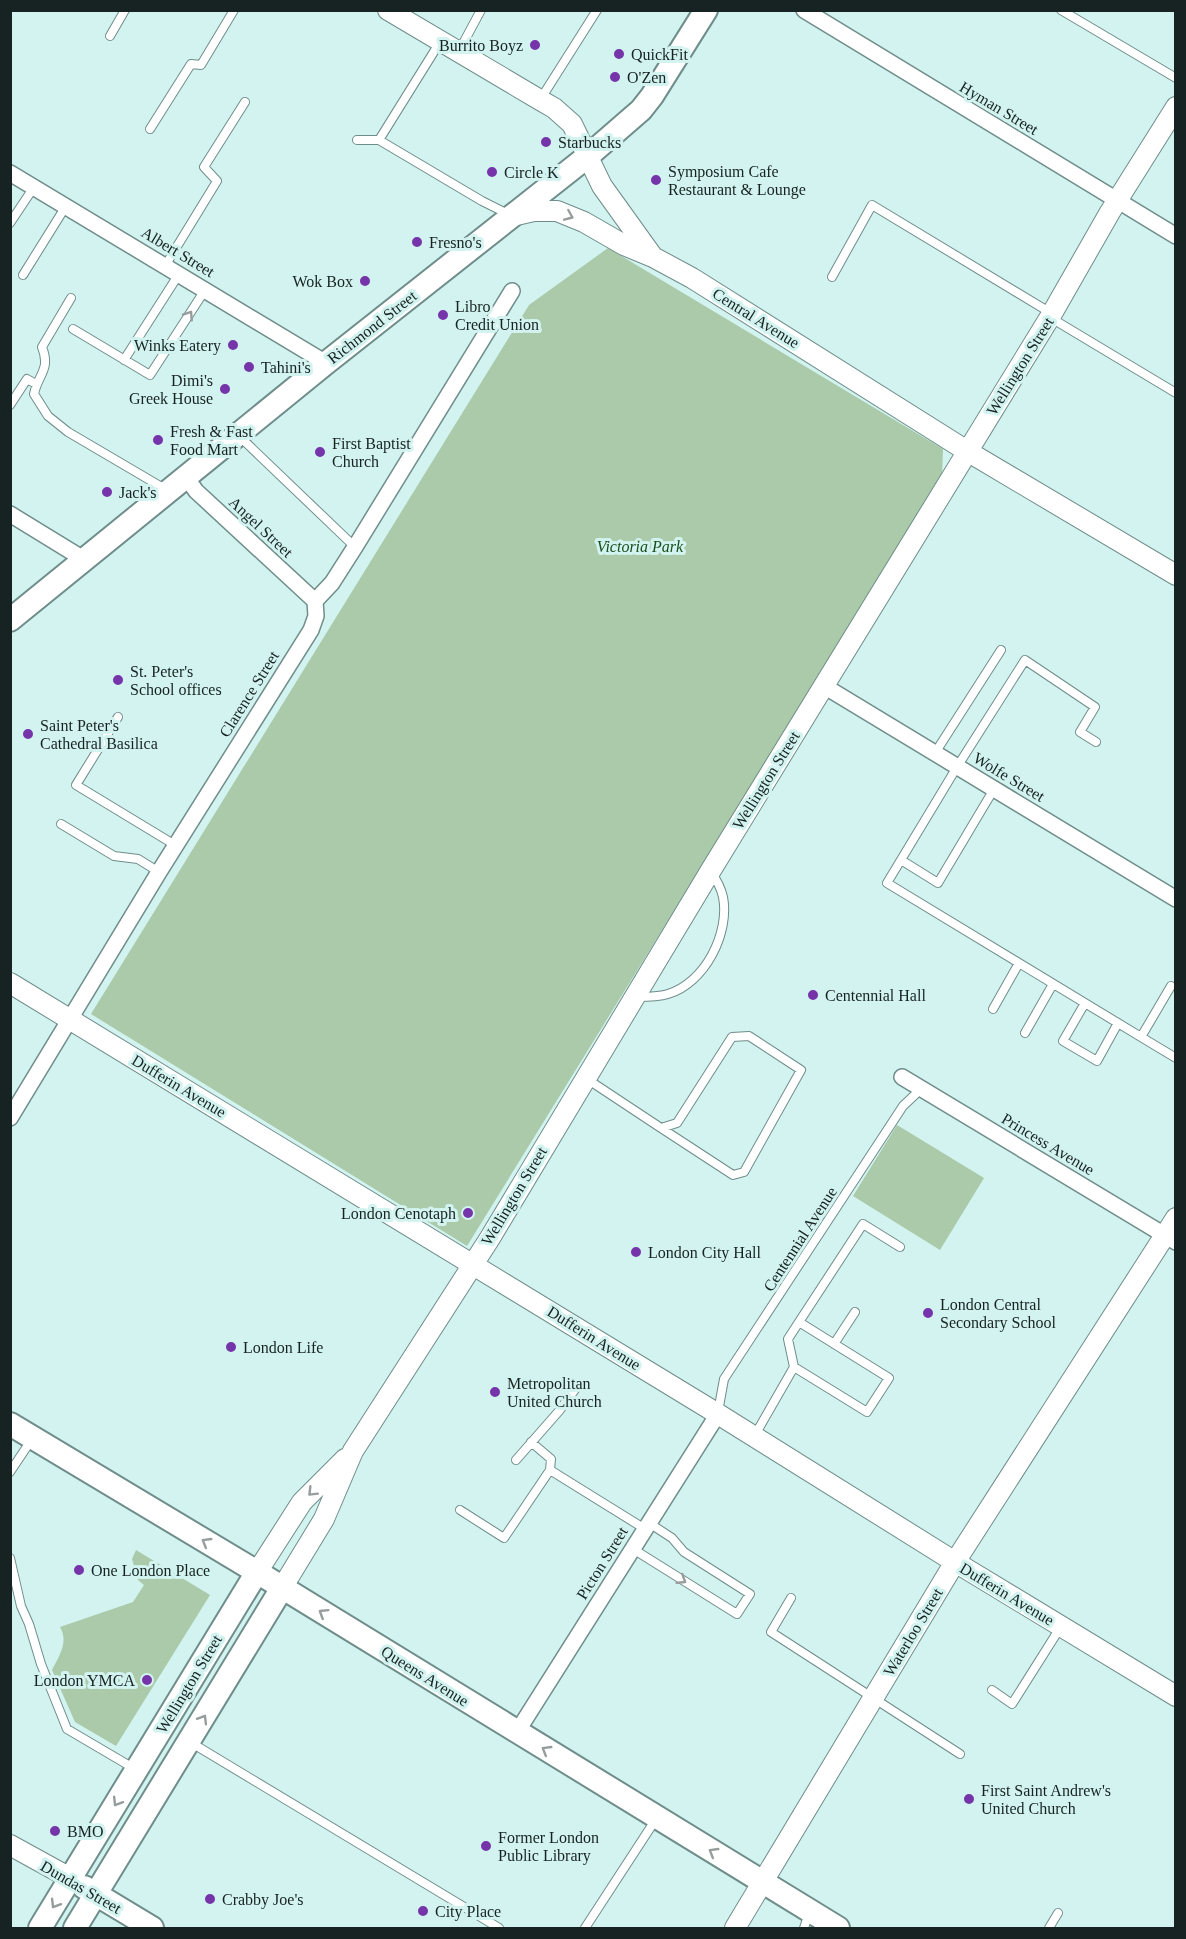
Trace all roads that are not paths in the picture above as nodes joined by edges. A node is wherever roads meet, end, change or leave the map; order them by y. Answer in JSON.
{"nodes":[{"id":1,"x":125,"y":10,"type":"edge"},
{"id":2,"x":234,"y":10,"type":"edge"},
{"id":3,"x":388,"y":10,"type":"edge"},
{"id":4,"x":481,"y":10,"type":"edge"},
{"id":5,"x":597,"y":10,"type":"edge"},
{"id":6,"x":706,"y":10,"type":"edge"},
{"id":7,"x":804,"y":10,"type":"edge"},
{"id":8,"x":1062,"y":10,"type":"edge"},
{"id":9,"x":110,"y":36,"type":"dead end"},
{"id":10,"x":440,"y":41,"type":"junction"},
{"id":11,"x":459,"y":52,"type":"junction"},
{"id":12,"x":1176,"y":78,"type":"edge"},
{"id":13,"x":540,"y":100,"type":"junction"},
{"id":14,"x":245,"y":102,"type":"dead end"},
{"id":15,"x":1176,"y":108,"type":"edge"},
{"id":16,"x":150,"y":129,"type":"dead end"},
{"id":17,"x":357,"y":140,"type":"dead end"},
{"id":18,"x":379,"y":141,"type":"junction"},
{"id":19,"x":588,"y":156,"type":"junction"},
{"id":20,"x":10,"y":173,"type":"edge"},
{"id":21,"x":34,"y":187,"type":"junction"},
{"id":22,"x":1117,"y":201,"type":"junction"},
{"id":23,"x":66,"y":206,"type":"junction"},
{"id":24,"x":512,"y":216,"type":"junction"},
{"id":25,"x":10,"y":223,"type":"edge"},
{"id":26,"x":1176,"y":236,"type":"edge"},
{"id":27,"x":653,"y":257,"type":"junction"},
{"id":28,"x":165,"y":266,"type":"junction"},
{"id":29,"x":179,"y":274,"type":"junction"},
{"id":30,"x":23,"y":275,"type":"dead end"},
{"id":31,"x":832,"y":277,"type":"dead end"},
{"id":32,"x":204,"y":290,"type":"junction"},
{"id":33,"x":512,"y":291,"type":"dead end"},
{"id":34,"x":71,"y":298,"type":"dead end"},
{"id":35,"x":1051,"y":315,"type":"junction"},
{"id":36,"x":73,"y":329,"type":"dead end"},
{"id":37,"x":124,"y":360,"type":"junction"},
{"id":38,"x":326,"y":363,"type":"junction"},
{"id":39,"x":36,"y":384,"type":"junction"},
{"id":40,"x":1176,"y":393,"type":"edge"},
{"id":41,"x":10,"y":405,"type":"edge"},
{"id":42,"x":238,"y":435,"type":"junction"},
{"id":43,"x":967,"y":451,"type":"junction"},
{"id":44,"x":177,"y":484,"type":"junction"},
{"id":45,"x":10,"y":514,"type":"edge"},
{"id":46,"x":355,"y":547,"type":"junction"},
{"id":47,"x":85,"y":560,"type":"junction"},
{"id":48,"x":1176,"y":575,"type":"edge"},
{"id":49,"x":315,"y":601,"type":"junction"},
{"id":50,"x":10,"y":620,"type":"edge"},
{"id":51,"x":1001,"y":650,"type":"dead end"},
{"id":52,"x":824,"y":686,"type":"junction"},
{"id":53,"x":118,"y":717,"type":"dead end"},
{"id":54,"x":1096,"y":742,"type":"dead end"},
{"id":55,"x":935,"y":753,"type":"junction"},
{"id":56,"x":957,"y":766,"type":"junction"},
{"id":57,"x":994,"y":789,"type":"junction"},
{"id":58,"x":61,"y":824,"type":"dead end"},
{"id":59,"x":176,"y":845,"type":"junction"},
{"id":60,"x":901,"y":860,"type":"junction"},
{"id":61,"x":711,"y":870,"type":"junction"},
{"id":62,"x":159,"y":872,"type":"junction"},
{"id":63,"x":1176,"y":899,"type":"edge"},
{"id":64,"x":1019,"y":963,"type":"junction"},
{"id":65,"x":10,"y":983,"type":"edge"},
{"id":66,"x":1053,"y":984,"type":"junction"},
{"id":67,"x":1171,"y":986,"type":"dead end"},
{"id":68,"x":635,"y":997,"type":"junction"},
{"id":69,"x":1085,"y":1003,"type":"junction"},
{"id":70,"x":993,"y":1009,"type":"dead end"},
{"id":71,"x":70,"y":1020,"type":"junction"},
{"id":72,"x":1118,"y":1023,"type":"junction"},
{"id":73,"x":1025,"y":1033,"type":"dead end"},
{"id":74,"x":1141,"y":1037,"type":"junction"},
{"id":75,"x":1176,"y":1058,"type":"edge"},
{"id":76,"x":902,"y":1077,"type":"dead end"},
{"id":77,"x":586,"y":1078,"type":"junction"},
{"id":78,"x":921,"y":1089,"type":"junction"},
{"id":79,"x":10,"y":1118,"type":"edge"},
{"id":80,"x":661,"y":1128,"type":"junction"},
{"id":81,"x":1176,"y":1218,"type":"edge"},
{"id":82,"x":1170,"y":1239,"type":"edge"},
{"id":83,"x":900,"y":1247,"type":"dead end"},
{"id":84,"x":471,"y":1265,"type":"junction"},
{"id":85,"x":855,"y":1312,"type":"dead end"},
{"id":86,"x":799,"y":1322,"type":"junction"},
{"id":87,"x":834,"y":1344,"type":"junction"},
{"id":88,"x":794,"y":1367,"type":"junction"},
{"id":89,"x":576,"y":1388,"type":"dead end"},
{"id":90,"x":718,"y":1414,"type":"junction"},
{"id":91,"x":10,"y":1424,"type":"edge"},
{"id":92,"x":754,"y":1436,"type":"junction"},
{"id":93,"x":33,"y":1438,"type":"junction"},
{"id":94,"x":531,"y":1442,"type":"junction"},
{"id":95,"x":353,"y":1450,"type":"junction"},
{"id":96,"x":516,"y":1460,"type":"dead end"},
{"id":97,"x":550,"y":1470,"type":"junction"},
{"id":98,"x":10,"y":1472,"type":"edge"},
{"id":99,"x":459,"y":1510,"type":"dead end"},
{"id":100,"x":647,"y":1526,"type":"junction"},
{"id":101,"x":633,"y":1549,"type":"junction"},
{"id":102,"x":10,"y":1558,"type":"edge"},
{"id":103,"x":955,"y":1562,"type":"junction"},
{"id":104,"x":257,"y":1572,"type":"junction"},
{"id":105,"x":282,"y":1588,"type":"junction"},
{"id":106,"x":791,"y":1598,"type":"dead end"},
{"id":107,"x":1061,"y":1626,"type":"junction"},
{"id":108,"x":992,"y":1690,"type":"dead end"},
{"id":109,"x":1176,"y":1696,"type":"edge"},
{"id":110,"x":874,"y":1697,"type":"junction"},
{"id":111,"x":517,"y":1732,"type":"junction"},
{"id":112,"x":189,"y":1742,"type":"junction"},
{"id":113,"x":960,"y":1754,"type":"dead end"},
{"id":114,"x":137,"y":1770,"type":"junction"},
{"id":115,"x":657,"y":1818,"type":"junction"},
{"id":116,"x":10,"y":1845,"type":"edge"},
{"id":117,"x":70,"y":1878,"type":"junction"},
{"id":118,"x":763,"y":1882,"type":"junction"},
{"id":119,"x":96,"y":1894,"type":"junction"},
{"id":120,"x":1058,"y":1913,"type":"dead end"},
{"id":121,"x":807,"y":1920,"type":"edge"},
{"id":122,"x":40,"y":1929,"type":"edge"},
{"id":123,"x":75,"y":1929,"type":"edge"},
{"id":124,"x":152,"y":1929,"type":"edge"},
{"id":125,"x":499,"y":1929,"type":"edge"},
{"id":126,"x":585,"y":1929,"type":"edge"},
{"id":127,"x":735,"y":1929,"type":"edge"},
{"id":128,"x":838,"y":1929,"type":"edge"},
{"id":129,"x":1049,"y":1929,"type":"edge"}],
"edges":[{"from":1,"to":9,"type":"lane"},
{"from":2,"to":16,"type":"lane"},
{"from":3,"to":10,"type":"street","name":"Central Avenue"},
{"from":4,"to":11,"type":"lane"},
{"from":5,"to":13,"type":"lane"},
{"from":6,"to":19,"type":"main road","name":"Richmond Street"},
{"from":7,"to":22,"type":"street","name":"Hyman Street"},
{"from":8,"to":12,"type":"lane"},
{"from":10,"to":11,"type":"street","name":"Central Avenue"},
{"from":10,"to":18,"type":"lane"},
{"from":11,"to":13,"type":"street","name":"Central Avenue"},
{"from":13,"to":19,"type":"street","name":"Central Avenue"},
{"from":14,"to":28,"type":"lane"},
{"from":15,"to":22,"type":"street","name":"Wellington Street"},
{"from":17,"to":18,"type":"lane"},
{"from":18,"to":24,"type":"lane"},
{"from":19,"to":24,"type":"main road","name":"Richmond Street"},
{"from":19,"to":27,"type":"street","name":"Central Avenue"},
{"from":20,"to":21,"type":"street","name":"Albert Street"},
{"from":21,"to":23,"type":"street","name":"Albert Street"},
{"from":21,"to":25,"type":"lane"},
{"from":22,"to":26,"type":"street","name":"Hyman Street"},
{"from":22,"to":35,"type":"street","name":"Wellington Street"},
{"from":23,"to":28,"type":"street","name":"Albert Street"},
{"from":23,"to":30,"type":"lane"},
{"from":24,"to":27,"type":"street","one_way":true},
{"from":24,"to":38,"type":"main road","name":"Richmond Street"},
{"from":27,"to":43,"type":"street","name":"Central Avenue"},
{"from":28,"to":29,"type":"street","name":"Albert Street"},
{"from":29,"to":32,"type":"street","name":"Albert Street"},
{"from":29,"to":37,"type":"lane"},
{"from":31,"to":35,"type":"lane"},
{"from":37,"to":32,"type":"lane","one_way":true},
{"from":32,"to":38,"type":"street","name":"Albert Street"},
{"from":33,"to":46,"type":"street"},
{"from":34,"to":39,"type":"lane"},
{"from":35,"to":40,"type":"lane"},
{"from":35,"to":43,"type":"street","name":"Wellington Street"},
{"from":36,"to":37,"type":"lane"},
{"from":38,"to":42,"type":"main road","name":"Richmond Street"},
{"from":39,"to":41,"type":"lane"},
{"from":39,"to":44,"type":"lane"},
{"from":42,"to":44,"type":"main road","name":"Richmond Street"},
{"from":42,"to":46,"type":"lane"},
{"from":43,"to":48,"type":"street","name":"Central Avenue"},
{"from":43,"to":52,"type":"street","name":"Wellington Street"},
{"from":44,"to":47,"type":"main road","name":"Richmond Street"},
{"from":44,"to":49,"type":"street","name":"Angel Street"},
{"from":45,"to":47,"type":"street"},
{"from":46,"to":49,"type":"street"},
{"from":47,"to":50,"type":"main road","name":"Richmond Street"},
{"from":49,"to":59,"type":"street","name":"Clarence Street"},
{"from":51,"to":55,"type":"lane"},
{"from":52,"to":55,"type":"street","name":"Wolfe Street"},
{"from":52,"to":61,"type":"street","name":"Wellington Street"},
{"from":53,"to":59,"type":"lane"},
{"from":54,"to":56,"type":"lane"},
{"from":55,"to":56,"type":"street","name":"Wolfe Street"},
{"from":56,"to":57,"type":"street","name":"Wolfe Street"},
{"from":56,"to":60,"type":"lane"},
{"from":57,"to":60,"type":"lane"},
{"from":57,"to":63,"type":"street","name":"Wolfe Street"},
{"from":58,"to":62,"type":"lane"},
{"from":59,"to":62,"type":"street","name":"Clarence Street"},
{"from":60,"to":64,"type":"lane"},
{"from":61,"to":68,"type":"street","name":"Wellington Street"},
{"from":61,"to":68,"type":"lane"},
{"from":62,"to":71,"type":"street","name":"Clarence Street"},
{"from":64,"to":66,"type":"lane"},
{"from":64,"to":70,"type":"lane"},
{"from":65,"to":71,"type":"street","name":"Dufferin Avenue"},
{"from":66,"to":69,"type":"lane"},
{"from":66,"to":73,"type":"lane"},
{"from":67,"to":74,"type":"lane"},
{"from":68,"to":77,"type":"street","name":"Wellington Street"},
{"from":69,"to":72,"type":"lane"},
{"from":69,"to":72,"type":"lane"},
{"from":71,"to":79,"type":"street","name":"Clarence Street"},
{"from":71,"to":84,"type":"street","name":"Dufferin Avenue"},
{"from":72,"to":74,"type":"lane"},
{"from":74,"to":75,"type":"lane"},
{"from":76,"to":78,"type":"street","name":"Princess Avenue"},
{"from":77,"to":80,"type":"lane"},
{"from":77,"to":84,"type":"street","name":"Wellington Street"},
{"from":78,"to":82,"type":"street","name":"Princess Avenue"},
{"from":78,"to":90,"type":"lane","name":"Centennial Avenue"},
{"from":80,"to":80,"type":"lane"},
{"from":81,"to":82,"type":"street","name":"Waterloo Street"},
{"from":82,"to":103,"type":"street","name":"Waterloo Street"},
{"from":83,"to":86,"type":"lane"},
{"from":84,"to":90,"type":"street","name":"Dufferin Avenue"},
{"from":84,"to":95,"type":"street","name":"Wellington Street"},
{"from":85,"to":87,"type":"lane"},
{"from":86,"to":87,"type":"lane"},
{"from":86,"to":88,"type":"lane"},
{"from":87,"to":88,"type":"lane"},
{"from":88,"to":92,"type":"lane"},
{"from":89,"to":94,"type":"lane"},
{"from":90,"to":92,"type":"street","name":"Dufferin Avenue"},
{"from":90,"to":100,"type":"street","name":"Picton Street"},
{"from":91,"to":93,"type":"main road","name":"Queens Avenue"},
{"from":92,"to":103,"type":"street","name":"Dufferin Avenue"},
{"from":93,"to":98,"type":"lane"},
{"from":104,"to":93,"type":"main road","name":"Queens Avenue","one_way":true},
{"from":94,"to":96,"type":"lane"},
{"from":94,"to":97,"type":"lane"},
{"from":95,"to":104,"type":"street","name":"Wellington Street","one_way":true},
{"from":95,"to":105,"type":"street","name":"Wellington Street"},
{"from":97,"to":99,"type":"lane"},
{"from":97,"to":100,"type":"lane"},
{"from":100,"to":101,"type":"street","name":"Picton Street"},
{"from":101,"to":100,"type":"lane","one_way":true},
{"from":101,"to":111,"type":"street","name":"Picton Street"},
{"from":102,"to":114,"type":"lane"},
{"from":103,"to":107,"type":"street","name":"Dufferin Avenue"},
{"from":103,"to":110,"type":"street","name":"Waterloo Street"},
{"from":104,"to":105,"type":"main road","name":"Queens Avenue"},
{"from":104,"to":114,"type":"main road","name":"Wellington Street"},
{"from":111,"to":105,"type":"main road","name":"Queens Avenue","one_way":true},
{"from":112,"to":105,"type":"main road","name":"Wellington Street","one_way":true},
{"from":106,"to":110,"type":"lane"},
{"from":107,"to":108,"type":"lane"},
{"from":107,"to":109,"type":"street","name":"Dufferin Avenue"},
{"from":110,"to":113,"type":"lane"},
{"from":110,"to":118,"type":"street","name":"Waterloo Street"},
{"from":115,"to":111,"type":"main road","name":"Queens Avenue","one_way":true},
{"from":112,"to":119,"type":"main road","name":"Wellington Street"},
{"from":112,"to":125,"type":"lane"},
{"from":114,"to":117,"type":"main road","name":"Wellington Street","one_way":true},
{"from":118,"to":115,"type":"main road","name":"Queens Avenue","one_way":true},
{"from":115,"to":126,"type":"lane"},
{"from":116,"to":117,"type":"street","name":"Dundas Street"},
{"from":117,"to":119,"type":"main road","name":"Dundas Street"},
{"from":117,"to":122,"type":"main road","name":"Wellington Street","one_way":true},
{"from":118,"to":121,"type":"main road","name":"Queens Avenue"},
{"from":118,"to":127,"type":"street","name":"Waterloo Street"},
{"from":119,"to":123,"type":"main road","name":"Wellington Street"},
{"from":119,"to":124,"type":"main road","name":"Dundas Street"},
{"from":120,"to":129,"type":"lane"},
{"from":121,"to":128,"type":"main road","name":"Queens Avenue"}]}
